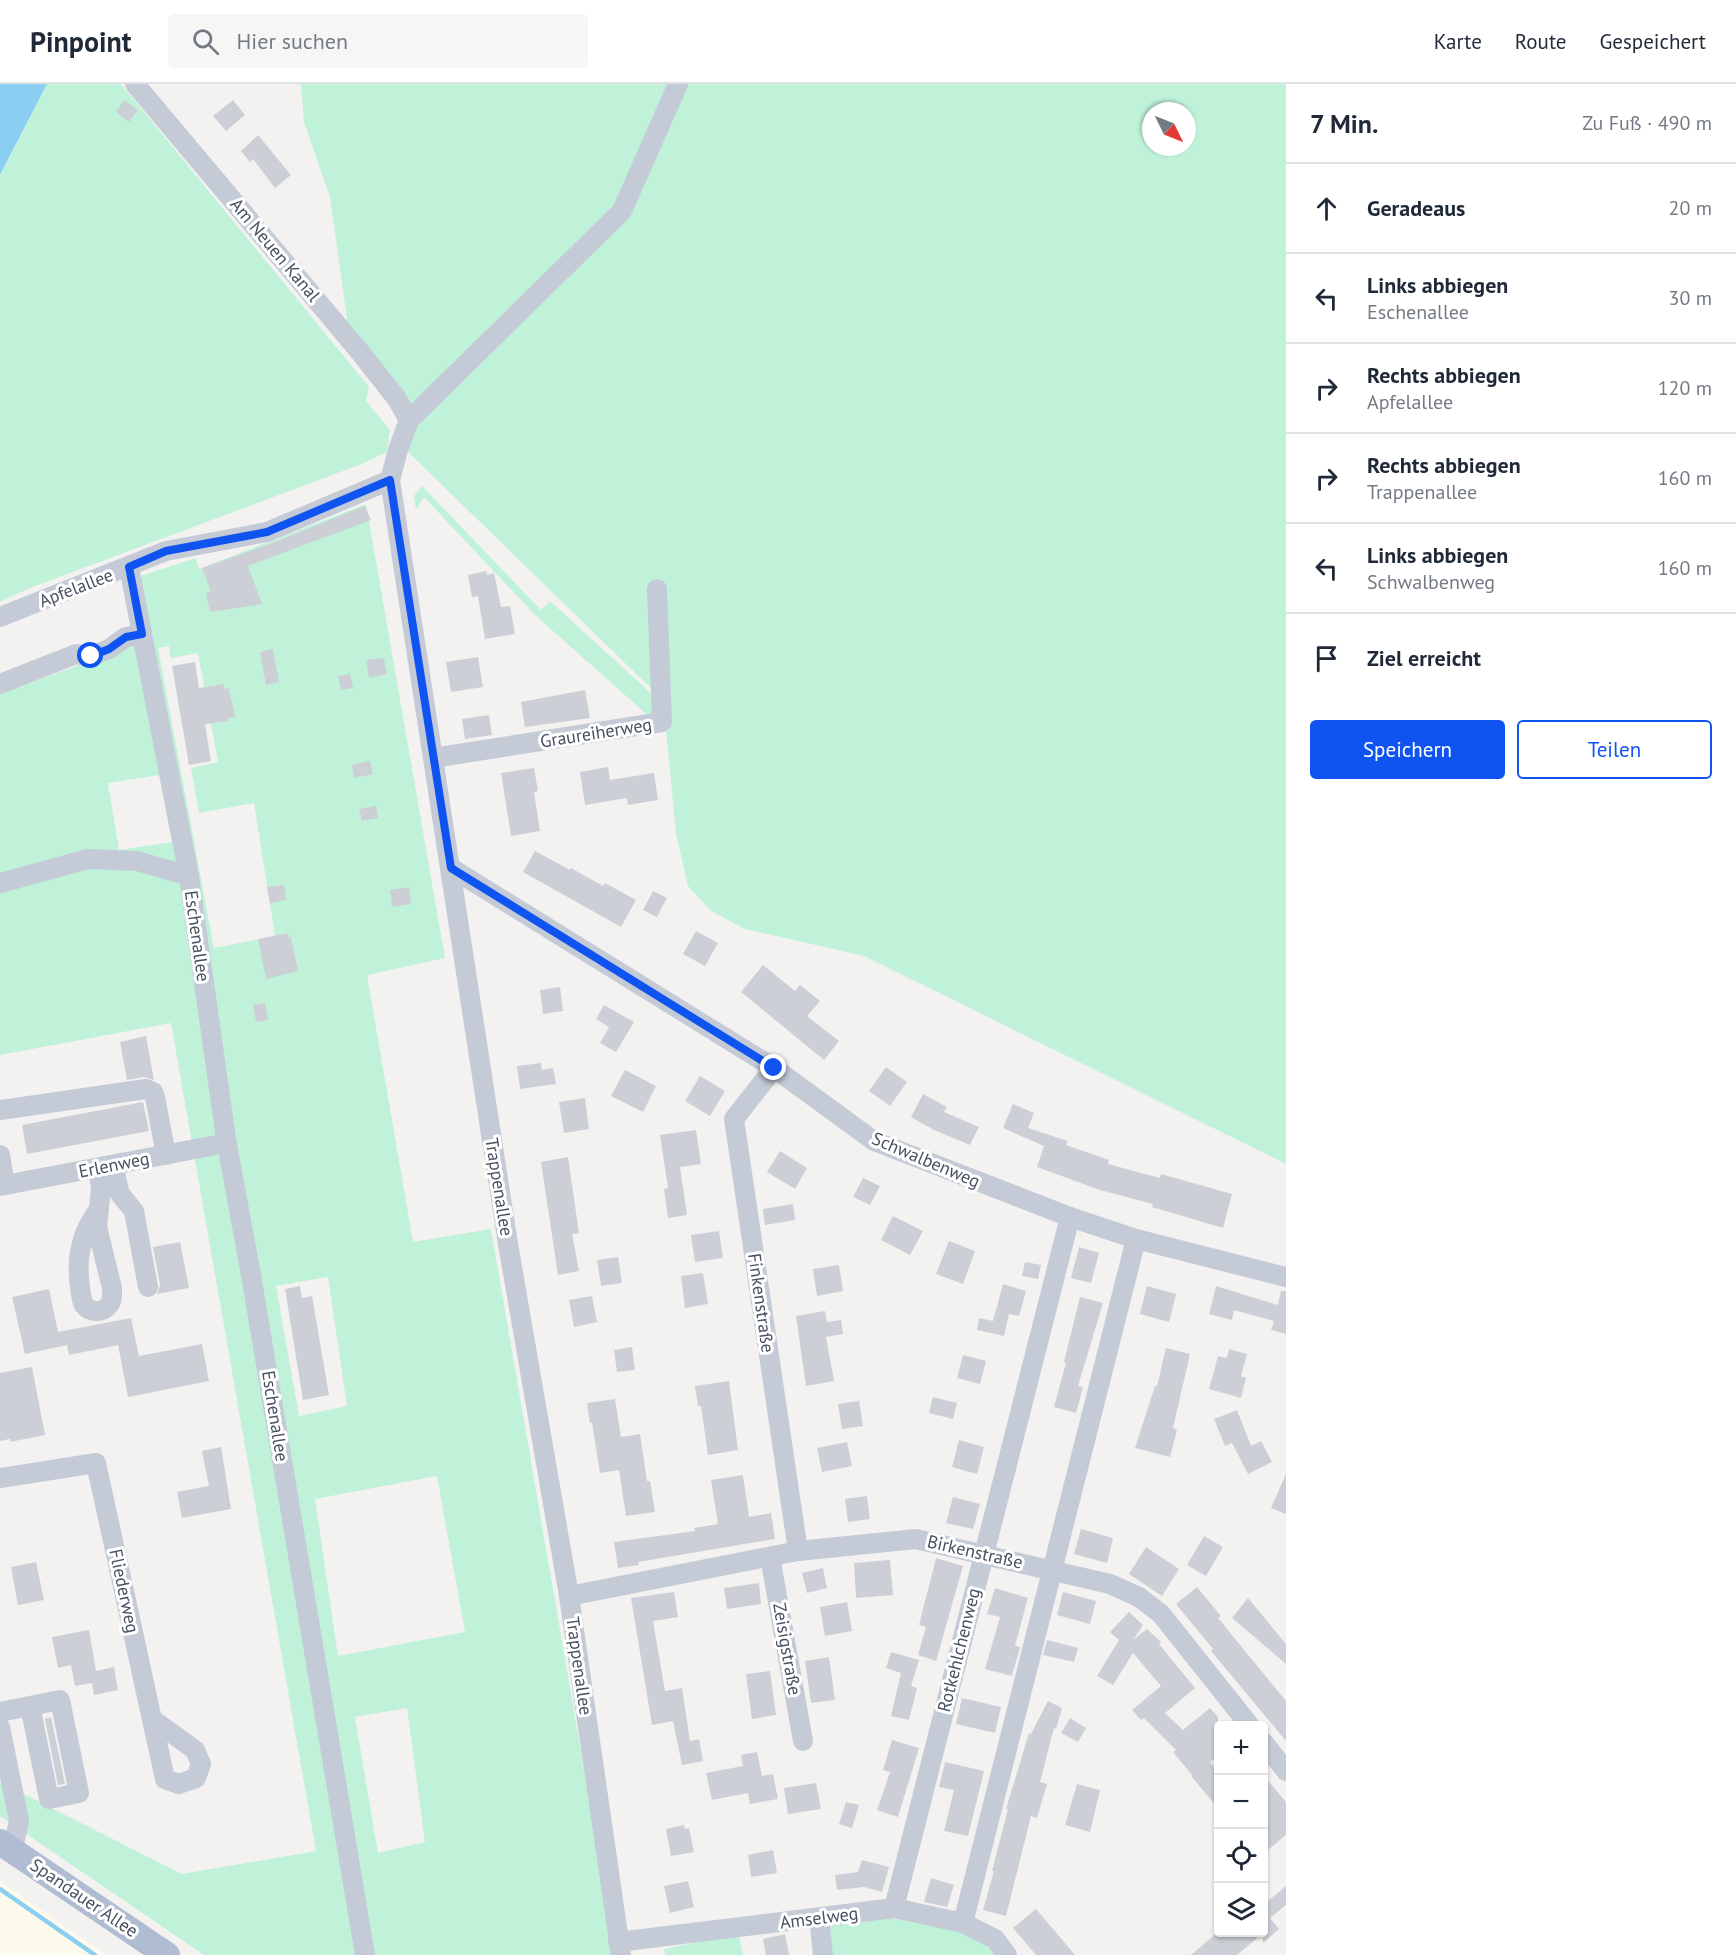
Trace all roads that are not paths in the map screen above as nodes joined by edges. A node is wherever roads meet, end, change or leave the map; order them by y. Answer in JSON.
{"nodes":[{"id":1,"x":135,"y":84,"type":"edge"},
{"id":2,"x":678,"y":84,"type":"edge"},
{"id":3,"x":409,"y":420,"type":"junction"},
{"id":4,"x":390,"y":480,"type":"junction"},
{"id":5,"x":129,"y":567,"type":"junction"},
{"id":6,"x":657,"y":589,"type":"dead end"},
{"id":7,"x":0,"y":617,"type":"edge"},
{"id":8,"x":142,"y":634,"type":"junction"},
{"id":9,"x":0,"y":684,"type":"edge"},
{"id":10,"x":433,"y":758,"type":"junction"},
{"id":11,"x":451,"y":868,"type":"junction"},
{"id":12,"x":189,"y":876,"type":"junction"},
{"id":13,"x":0,"y":883,"type":"edge"},
{"id":14,"x":774,"y":1068,"type":"junction"},
{"id":15,"x":0,"y":1110,"type":"edge"},
{"id":16,"x":227,"y":1143,"type":"junction"},
{"id":17,"x":0,"y":1155,"type":"edge"},
{"id":18,"x":166,"y":1155,"type":"junction"},
{"id":19,"x":105,"y":1166,"type":"junction"},
{"id":20,"x":2,"y":1185,"type":"edge"},
{"id":21,"x":97,"y":1212,"type":"dead end"},
{"id":22,"x":1070,"y":1217,"type":"junction"},
{"id":23,"x":1136,"y":1239,"type":"junction"},
{"id":24,"x":1286,"y":1277,"type":"edge"},
{"id":25,"x":148,"y":1287,"type":"dead end"},
{"id":26,"x":0,"y":1478,"type":"edge"},
{"id":27,"x":798,"y":1551,"type":"junction"},
{"id":28,"x":983,"y":1555,"type":"junction"},
{"id":29,"x":770,"y":1557,"type":"junction"},
{"id":30,"x":1052,"y":1569,"type":"junction"},
{"id":31,"x":569,"y":1596,"type":"junction"},
{"id":32,"x":30,"y":1706,"type":"junction"},
{"id":33,"x":0,"y":1713,"type":"edge"},
{"id":34,"x":152,"y":1719,"type":"dead end"},
{"id":35,"x":1247,"y":1721,"type":"edge"},
{"id":36,"x":0,"y":1727,"type":"edge"},
{"id":37,"x":803,"y":1742,"type":"dead end"},
{"id":38,"x":1268,"y":1749,"type":"edge"},
{"id":39,"x":1286,"y":1771,"type":"edge"},
{"id":40,"x":5,"y":1845,"type":"edge"},
{"id":41,"x":894,"y":1908,"type":"junction"},
{"id":42,"x":819,"y":1917,"type":"junction"},
{"id":43,"x":963,"y":1923,"type":"junction"},
{"id":44,"x":619,"y":1948,"type":"edge"},
{"id":45,"x":167,"y":1955,"type":"edge"},
{"id":46,"x":365,"y":1955,"type":"edge"},
{"id":47,"x":824,"y":1955,"type":"edge"},
{"id":48,"x":1007,"y":1955,"type":"edge"}],
"edges":[{"from":1,"to":3,"type":"street","name":"Am Neuen Kanal"},
{"from":2,"to":3,"type":"street"},
{"from":3,"to":4,"type":"street","name":"Trappenallee"},
{"from":4,"to":5,"type":"street","name":"Apfelallee"},
{"from":4,"to":10,"type":"street","name":"Trappenallee"},
{"from":5,"to":7,"type":"street","name":"Apfelallee"},
{"from":5,"to":8,"type":"street","name":"Eschenallee"},
{"from":6,"to":10,"type":"street","name":"Graureiherweg"},
{"from":8,"to":9,"type":"street"},
{"from":8,"to":12,"type":"street","name":"Eschenallee"},
{"from":10,"to":11,"type":"street","name":"Trappenallee"},
{"from":11,"to":14,"type":"street","name":"Schwalbenweg"},
{"from":11,"to":31,"type":"street","name":"Trappenallee"},
{"from":12,"to":13,"type":"street","name":"Eschenallee"},
{"from":12,"to":16,"type":"street","name":"Eschenallee"},
{"from":14,"to":22,"type":"street","name":"Schwalbenweg"},
{"from":14,"to":27,"type":"street","name":"Finkenstraße"},
{"from":15,"to":18,"type":"street"},
{"from":16,"to":18,"type":"street","name":"Erlenweg"},
{"from":16,"to":46,"type":"street","name":"Eschenallee"},
{"from":17,"to":20,"type":"street"},
{"from":18,"to":19,"type":"street","name":"Erlenweg"},
{"from":19,"to":20,"type":"street","name":"Erlenweg"},
{"from":19,"to":21,"type":"street"},
{"from":19,"to":25,"type":"street"},
{"from":22,"to":23,"type":"street","name":"Schwalbenweg"},
{"from":22,"to":28,"type":"street","name":"Rotkehlchenweg"},
{"from":23,"to":24,"type":"street","name":"Schwalbenweg"},
{"from":23,"to":30,"type":"street"},
{"from":26,"to":34,"type":"street","name":"Fliederweg"},
{"from":27,"to":28,"type":"street","name":"Birkenstraße"},
{"from":27,"to":29,"type":"street","name":"Birkenstraße"},
{"from":28,"to":30,"type":"street","name":"Birkenstraße"},
{"from":28,"to":41,"type":"street","name":"Rotkehlchenweg"},
{"from":29,"to":31,"type":"street","name":"Birkenstraße"},
{"from":29,"to":37,"type":"street","name":"Zeisigstraße"},
{"from":30,"to":35,"type":"street","name":"Birkenstraße"},
{"from":30,"to":43,"type":"street"},
{"from":31,"to":44,"type":"street","name":"Trappenallee"},
{"from":32,"to":32,"type":"street"},
{"from":32,"to":33,"type":"street"},
{"from":36,"to":40,"type":"street"},
{"from":38,"to":39,"type":"street"},
{"from":40,"to":45,"type":"main road","name":"Spandauer Allee"},
{"from":41,"to":42,"type":"street","name":"Amselweg"},
{"from":41,"to":43,"type":"street","name":"Amselweg"},
{"from":42,"to":44,"type":"street","name":"Amselweg"},
{"from":42,"to":47,"type":"street"},
{"from":43,"to":48,"type":"street","name":"Amselweg"}]}
